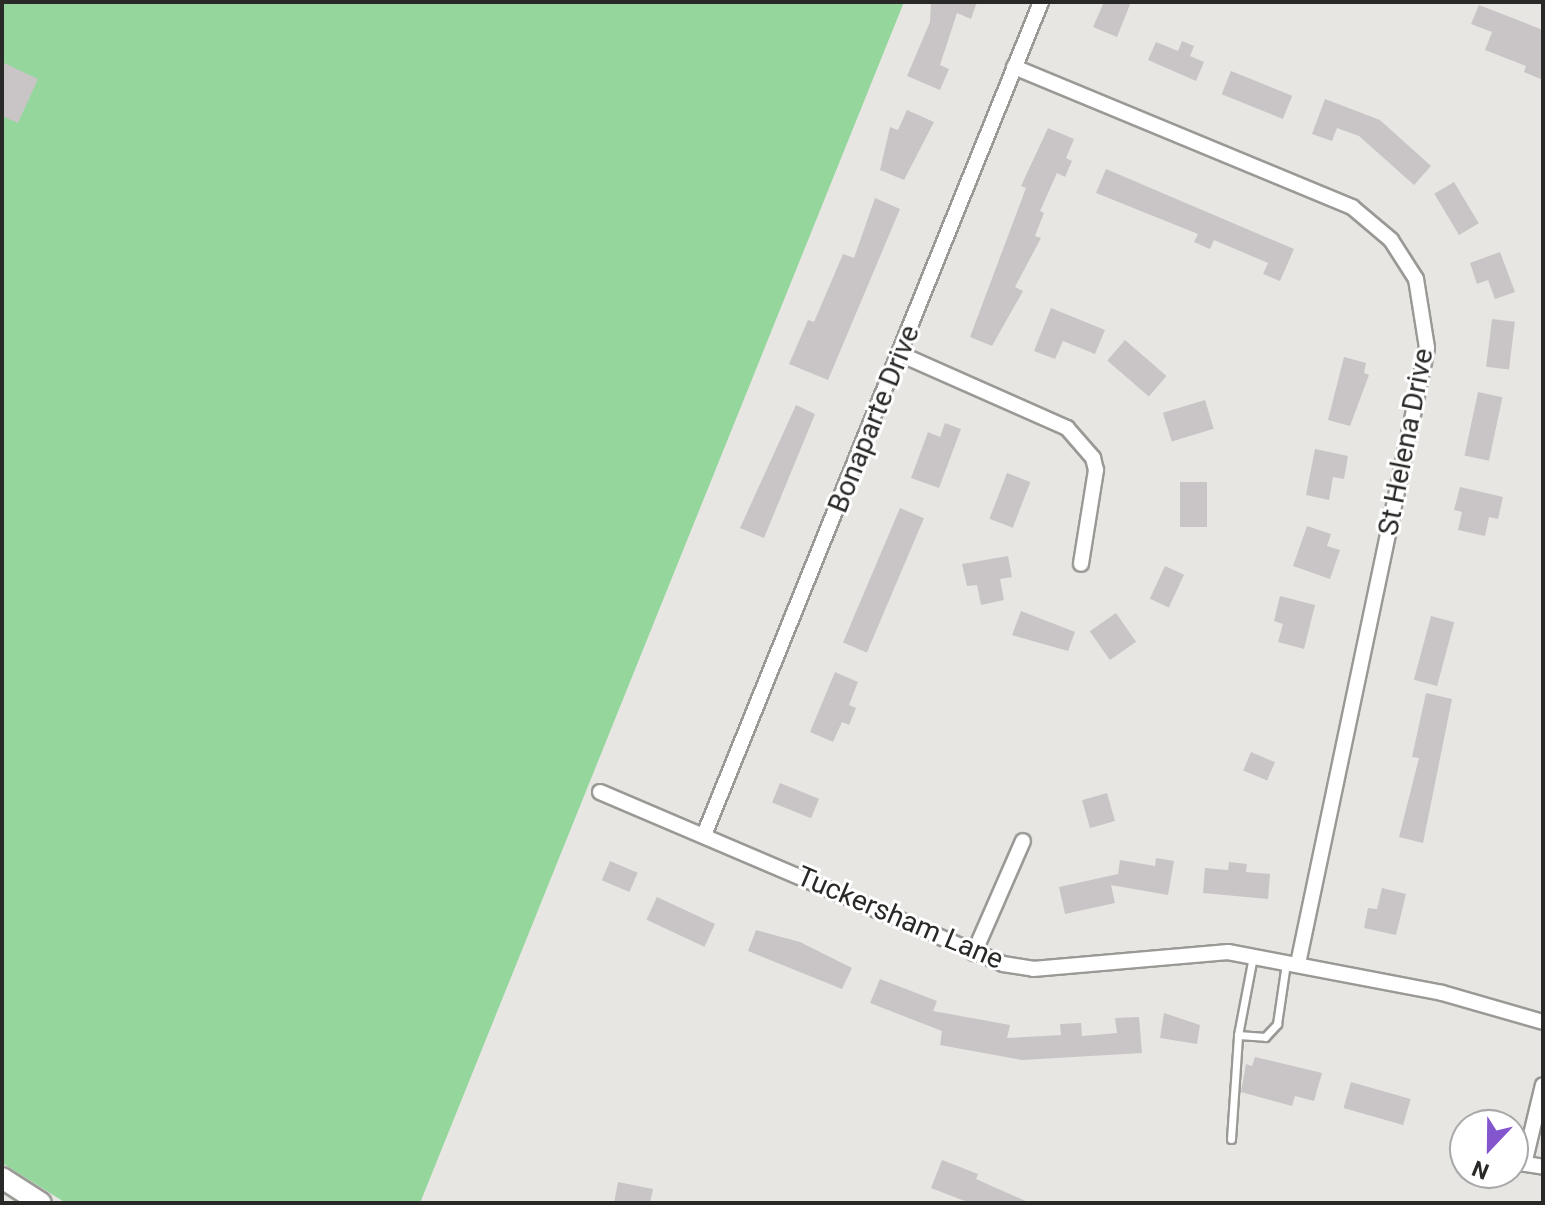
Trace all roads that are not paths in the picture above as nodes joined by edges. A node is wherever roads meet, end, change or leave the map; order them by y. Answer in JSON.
{"nodes":[{"id":1,"x":1041,"y":2,"type":"edge"},
{"id":2,"x":1014,"y":67,"type":"junction"},
{"id":3,"x":900,"y":354,"type":"junction"},
{"id":4,"x":1081,"y":564,"type":"dead end"},
{"id":5,"x":600,"y":792,"type":"dead end"},
{"id":6,"x":704,"y":835,"type":"junction"},
{"id":7,"x":1023,"y":841,"type":"dead end"},
{"id":8,"x":974,"y":953,"type":"junction"},
{"id":9,"x":1253,"y":956,"type":"junction"},
{"id":10,"x":1292,"y":963,"type":"junction"},
{"id":11,"x":1543,"y":1022,"type":"edge"},
{"id":12,"x":1238,"y":1035,"type":"junction"},
{"id":13,"x":1543,"y":1085,"type":"edge"},
{"id":14,"x":1529,"y":1129,"type":"edge"},
{"id":15,"x":1231,"y":1139,"type":"dead end"},
{"id":16,"x":2,"y":1178,"type":"edge"},
{"id":17,"x":41,"y":1203,"type":"edge"}],
"edges":[{"from":1,"to":2,"type":"street","name":"Bonaparte Drive"},
{"from":2,"to":3,"type":"street","name":"Bonaparte Drive"},
{"from":2,"to":10,"type":"street","name":"St Helena Drive"},
{"from":3,"to":4,"type":"street"},
{"from":3,"to":6,"type":"street","name":"Bonaparte Drive"},
{"from":5,"to":6,"type":"street","name":"Tuckersham Lane"},
{"from":6,"to":8,"type":"street","name":"Tuckersham Lane"},
{"from":7,"to":8,"type":"street"},
{"from":8,"to":9,"type":"street","name":"Tuckersham Lane"},
{"from":9,"to":10,"type":"street","name":"Tuckersham Lane"},
{"from":9,"to":12,"type":"lane"},
{"from":10,"to":11,"type":"street","name":"Tuckersham Lane"},
{"from":10,"to":12,"type":"lane"},
{"from":12,"to":15,"type":"lane"},
{"from":13,"to":14,"type":"street"},
{"from":16,"to":17,"type":"street"}]}
